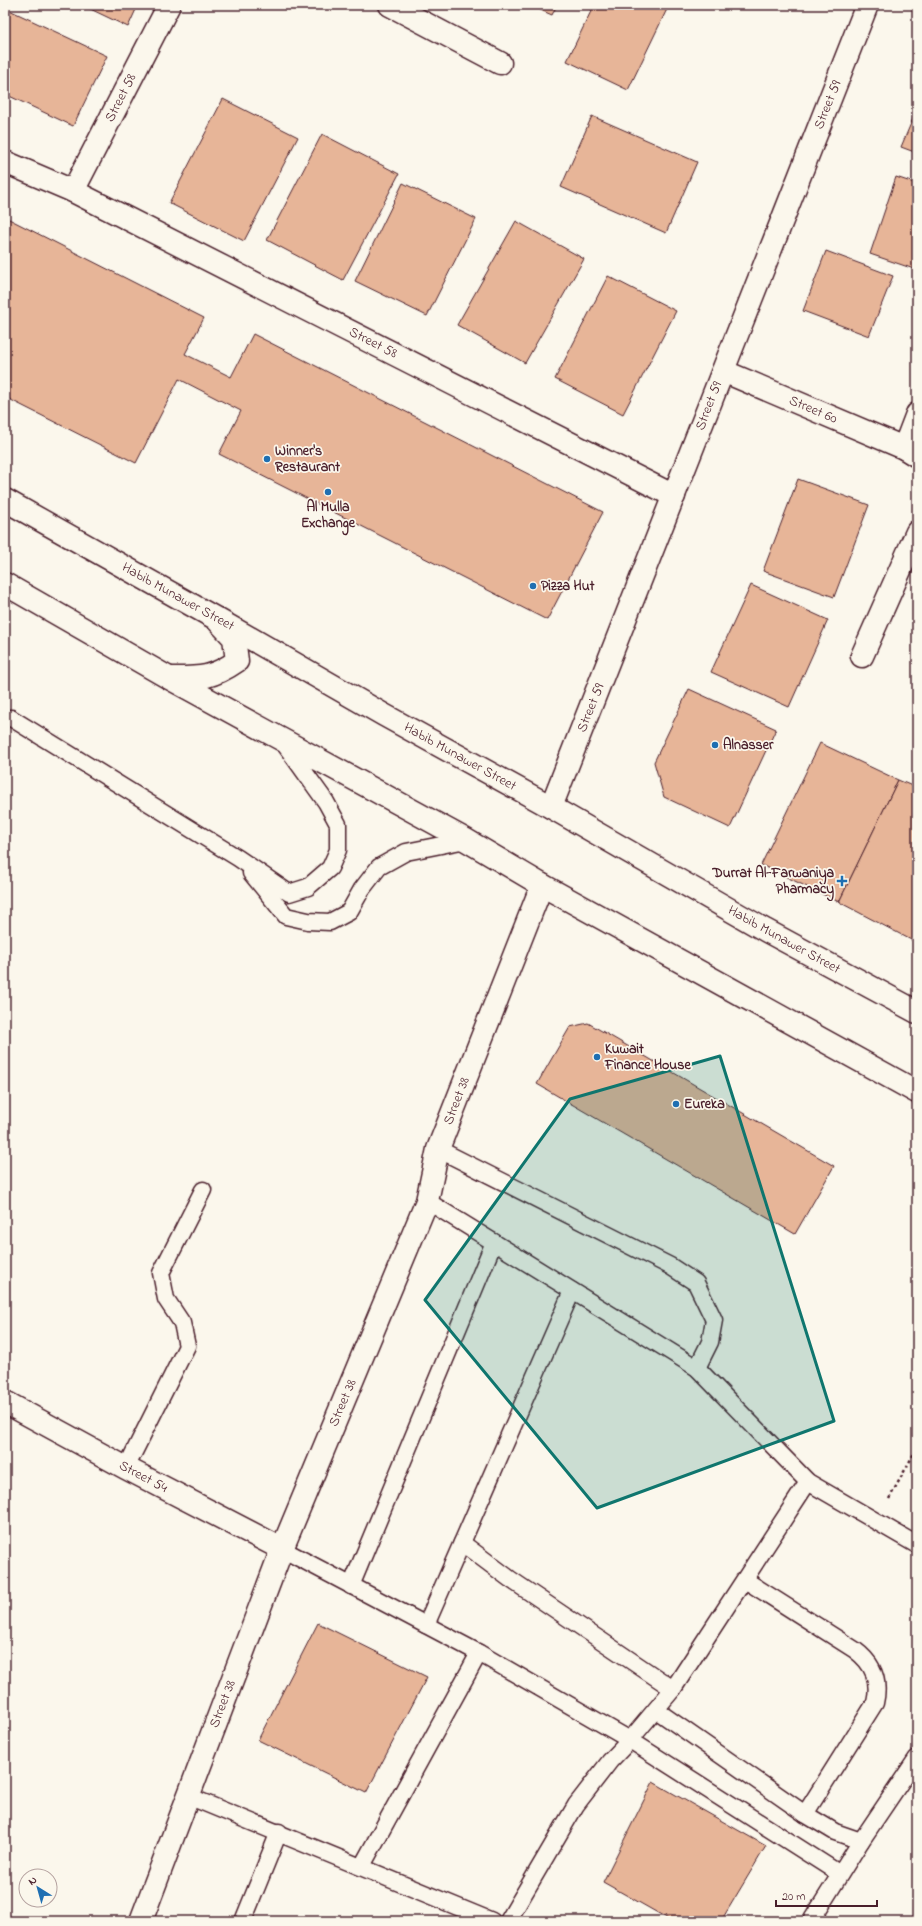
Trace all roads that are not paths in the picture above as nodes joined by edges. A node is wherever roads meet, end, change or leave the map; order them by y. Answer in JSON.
{"nodes":[{"id":1,"x":169,"y":5,"type":"edge"},
{"id":2,"x":390,"y":5,"type":"edge"},
{"id":3,"x":867,"y":5,"type":"edge"},
{"id":4,"x":500,"y":63,"type":"dead end"},
{"id":5,"x":5,"y":162,"type":"edge"},
{"id":6,"x":73,"y":191,"type":"junction"},
{"id":7,"x":723,"y":371,"type":"junction"},
{"id":8,"x":917,"y":414,"type":"edge"},
{"id":9,"x":910,"y":452,"type":"edge"},
{"id":10,"x":674,"y":496,"type":"junction"},
{"id":11,"x":5,"y":500,"type":"edge"},
{"id":12,"x":917,"y":532,"type":"edge"},
{"id":13,"x":5,"y":584,"type":"edge"},
{"id":14,"x":215,"y":618,"type":"junction"},
{"id":15,"x":862,"y":656,"type":"dead end"},
{"id":16,"x":169,"y":678,"type":"junction"},
{"id":17,"x":5,"y":718,"type":"edge"},
{"id":18,"x":281,"y":739,"type":"junction"},
{"id":19,"x":551,"y":807,"type":"junction"},
{"id":20,"x":466,"y":840,"type":"junction"},
{"id":21,"x":238,"y":858,"type":"junction"},
{"id":22,"x":542,"y":885,"type":"junction"},
{"id":23,"x":917,"y":1012,"type":"edge"},
{"id":24,"x":917,"y":1092,"type":"edge"},
{"id":25,"x":438,"y":1149,"type":"junction"},
{"id":26,"x":203,"y":1190,"type":"dead end"},
{"id":27,"x":427,"y":1201,"type":"junction"},
{"id":28,"x":494,"y":1242,"type":"junction"},
{"id":29,"x":572,"y":1290,"type":"junction"},
{"id":30,"x":697,"y":1368,"type":"junction"},
{"id":31,"x":5,"y":1402,"type":"edge"},
{"id":32,"x":126,"y":1468,"type":"junction"},
{"id":33,"x":808,"y":1482,"type":"junction"},
{"id":34,"x":462,"y":1543,"type":"junction"},
{"id":35,"x":917,"y":1545,"type":"edge"},
{"id":36,"x":282,"y":1550,"type":"junction"},
{"id":37,"x":744,"y":1580,"type":"junction"},
{"id":38,"x":351,"y":1586,"type":"junction"},
{"id":39,"x":426,"y":1625,"type":"junction"},
{"id":40,"x":479,"y":1653,"type":"junction"},
{"id":41,"x":673,"y":1689,"type":"junction"},
{"id":42,"x":656,"y":1710,"type":"junction"},
{"id":43,"x":630,"y":1740,"type":"junction"},
{"id":44,"x":917,"y":1758,"type":"edge"},
{"id":45,"x":188,"y":1796,"type":"junction"},
{"id":46,"x":805,"y":1814,"type":"junction"},
{"id":47,"x":279,"y":1832,"type":"junction"},
{"id":48,"x":861,"y":1841,"type":"junction"},
{"id":49,"x":362,"y":1866,"type":"junction"},
{"id":50,"x":840,"y":1874,"type":"junction"},
{"id":51,"x":141,"y":1921,"type":"edge"},
{"id":52,"x":243,"y":1921,"type":"edge"},
{"id":53,"x":492,"y":1921,"type":"edge"},
{"id":54,"x":508,"y":1921,"type":"edge"},
{"id":55,"x":811,"y":1921,"type":"edge"}],
"edges":[{"from":1,"to":6,"type":"street","name":"Street 58"},
{"from":2,"to":4,"type":"street"},
{"from":3,"to":7,"type":"street","name":"Street 59"},
{"from":5,"to":6,"type":"street","name":"Street 58"},
{"from":6,"to":10,"type":"street","name":"Street 58"},
{"from":7,"to":9,"type":"street","name":"Street 60"},
{"from":7,"to":10,"type":"street","name":"Street 59"},
{"from":8,"to":9,"type":"street","name":"Street 60"},
{"from":10,"to":19,"type":"street","name":"Street 59"},
{"from":11,"to":14,"type":"street","name":"Habib Munawer Street"},
{"from":12,"to":15,"type":"street"},
{"from":13,"to":16,"type":"street"},
{"from":14,"to":16,"type":"street"},
{"from":14,"to":19,"type":"street","name":"Habib Munawer Street"},
{"from":16,"to":18,"type":"street"},
{"from":17,"to":21,"type":"lane"},
{"from":18,"to":20,"type":"street"},
{"from":18,"to":21,"type":"lane"},
{"from":19,"to":23,"type":"street","name":"Habib Munawer Street"},
{"from":20,"to":21,"type":"lane"},
{"from":20,"to":22,"type":"street"},
{"from":22,"to":24,"type":"street"},
{"from":22,"to":25,"type":"street","name":"Street 38"},
{"from":25,"to":27,"type":"street","name":"Street 38"},
{"from":25,"to":30,"type":"lane"},
{"from":26,"to":32,"type":"lane"},
{"from":27,"to":28,"type":"lane"},
{"from":27,"to":36,"type":"street","name":"Street 38"},
{"from":28,"to":29,"type":"lane"},
{"from":28,"to":38,"type":"lane"},
{"from":29,"to":30,"type":"lane"},
{"from":29,"to":34,"type":"lane"},
{"from":30,"to":33,"type":"lane"},
{"from":31,"to":32,"type":"street","name":"Street 54"},
{"from":32,"to":36,"type":"street","name":"Street 54"},
{"from":33,"to":35,"type":"lane"},
{"from":33,"to":37,"type":"lane"},
{"from":34,"to":39,"type":"lane"},
{"from":34,"to":41,"type":"lane"},
{"from":36,"to":38,"type":"lane"},
{"from":36,"to":45,"type":"street","name":"Street 38"},
{"from":37,"to":41,"type":"lane"},
{"from":37,"to":46,"type":"lane"},
{"from":38,"to":39,"type":"lane"},
{"from":39,"to":40,"type":"lane"},
{"from":40,"to":43,"type":"lane"},
{"from":40,"to":49,"type":"lane"},
{"from":41,"to":42,"type":"lane"},
{"from":42,"to":43,"type":"lane"},
{"from":42,"to":46,"type":"lane"},
{"from":43,"to":50,"type":"lane"},
{"from":43,"to":54,"type":"lane"},
{"from":44,"to":48,"type":"lane"},
{"from":45,"to":47,"type":"lane"},
{"from":45,"to":51,"type":"street","name":"Street 38"},
{"from":46,"to":48,"type":"lane"},
{"from":47,"to":49,"type":"lane"},
{"from":47,"to":52,"type":"lane"},
{"from":48,"to":50,"type":"lane"},
{"from":49,"to":53,"type":"lane"},
{"from":50,"to":55,"type":"lane"}]}
